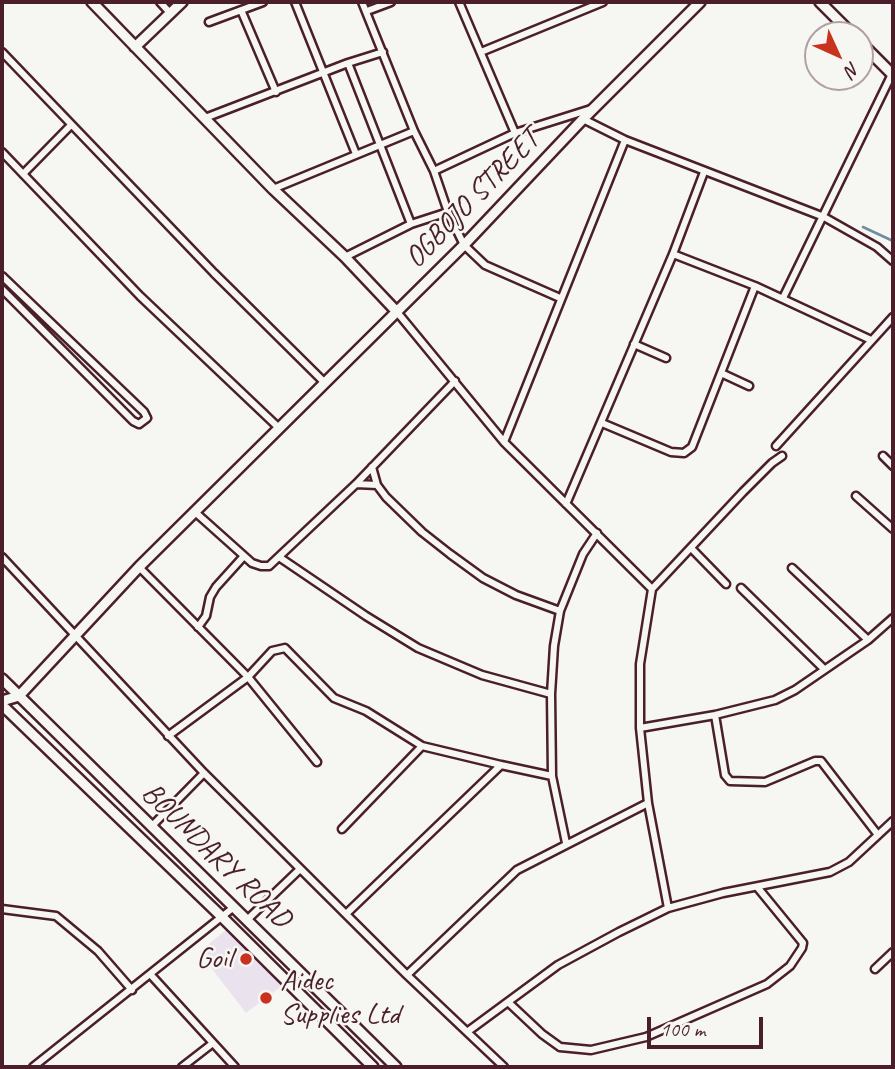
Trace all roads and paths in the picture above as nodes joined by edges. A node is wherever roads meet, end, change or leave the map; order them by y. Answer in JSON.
{"nodes":[{"id":1,"x":92,"y":2,"type":"edge"},
{"id":2,"x":160,"y":2,"type":"edge"},
{"id":3,"x":182,"y":2,"type":"edge"},
{"id":4,"x":263,"y":2,"type":"edge"},
{"id":5,"x":295,"y":2,"type":"edge"},
{"id":6,"x":362,"y":2,"type":"edge"},
{"id":7,"x":391,"y":2,"type":"edge"},
{"id":8,"x":459,"y":2,"type":"edge"},
{"id":9,"x":603,"y":2,"type":"edge"},
{"id":10,"x":700,"y":2,"type":"edge"},
{"id":11,"x":821,"y":2,"type":"edge"},
{"id":12,"x":241,"y":10,"type":"junction"},
{"id":13,"x":367,"y":11,"type":"junction"},
{"id":14,"x":171,"y":14,"type":"junction"},
{"id":15,"x":839,"y":21,"type":"edge"},
{"id":16,"x":209,"y":22,"type":"dead end"},
{"id":17,"x":135,"y":47,"type":"junction"},
{"id":18,"x":2,"y":52,"type":"edge"},
{"id":19,"x":383,"y":52,"type":"junction"},
{"id":20,"x":481,"y":52,"type":"junction"},
{"id":21,"x":874,"y":56,"type":"edge"},
{"id":22,"x":348,"y":63,"type":"junction"},
{"id":23,"x":324,"y":73,"type":"junction"},
{"id":24,"x":893,"y":75,"type":"edge"},
{"id":25,"x":276,"y":92,"type":"junction"},
{"id":26,"x":596,"y":107,"type":"junction"},
{"id":27,"x":205,"y":118,"type":"junction"},
{"id":28,"x":583,"y":119,"type":"junction"},
{"id":29,"x":71,"y":125,"type":"junction"},
{"id":30,"x":414,"y":131,"type":"junction"},
{"id":31,"x":515,"y":133,"type":"junction"},
{"id":32,"x":625,"y":140,"type":"junction"},
{"id":33,"x":379,"y":145,"type":"junction"},
{"id":34,"x":2,"y":152,"type":"edge"},
{"id":35,"x":356,"y":154,"type":"junction"},
{"id":36,"x":434,"y":171,"type":"junction"},
{"id":37,"x":704,"y":172,"type":"junction"},
{"id":38,"x":23,"y":174,"type":"junction"},
{"id":39,"x":273,"y":189,"type":"junction"},
{"id":40,"x":447,"y":212,"type":"junction"},
{"id":41,"x":824,"y":217,"type":"junction"},
{"id":42,"x":411,"y":224,"type":"junction"},
{"id":43,"x":464,"y":245,"type":"junction"},
{"id":44,"x":673,"y":254,"type":"junction"},
{"id":45,"x":345,"y":257,"type":"junction"},
{"id":46,"x":893,"y":261,"type":"edge"},
{"id":47,"x":2,"y":276,"type":"edge"},
{"id":48,"x":755,"y":286,"type":"junction"},
{"id":49,"x":2,"y":289,"type":"edge"},
{"id":50,"x":560,"y":298,"type":"junction"},
{"id":51,"x":783,"y":298,"type":"junction"},
{"id":52,"x":397,"y":312,"type":"junction"},
{"id":53,"x":893,"y":317,"type":"edge"},
{"id":54,"x":871,"y":340,"type":"junction"},
{"id":55,"x":634,"y":344,"type":"junction"},
{"id":56,"x":666,"y":358,"type":"dead end"},
{"id":57,"x":720,"y":373,"type":"junction"},
{"id":58,"x":455,"y":382,"type":"junction"},
{"id":59,"x":325,"y":383,"type":"junction"},
{"id":60,"x":749,"y":386,"type":"dead end"},
{"id":61,"x":602,"y":423,"type":"junction"},
{"id":62,"x":279,"y":428,"type":"junction"},
{"id":63,"x":504,"y":442,"type":"junction"},
{"id":64,"x":776,"y":446,"type":"dead end"},
{"id":65,"x":782,"y":456,"type":"dead end"},
{"id":66,"x":883,"y":456,"type":"dead end"},
{"id":67,"x":372,"y":467,"type":"junction"},
{"id":68,"x":893,"y":467,"type":"edge"},
{"id":69,"x":356,"y":484,"type":"junction"},
{"id":70,"x":377,"y":485,"type":"junction"},
{"id":71,"x":856,"y":496,"type":"dead end"},
{"id":72,"x":566,"y":504,"type":"junction"},
{"id":73,"x":195,"y":512,"type":"junction"},
{"id":74,"x":893,"y":529,"type":"edge"},
{"id":75,"x":597,"y":533,"type":"junction"},
{"id":76,"x":691,"y":548,"type":"junction"},
{"id":77,"x":244,"y":556,"type":"junction"},
{"id":78,"x":2,"y":557,"type":"edge"},
{"id":79,"x":279,"y":557,"type":"junction"},
{"id":80,"x":139,"y":567,"type":"junction"},
{"id":81,"x":792,"y":568,"type":"dead end"},
{"id":82,"x":726,"y":584,"type":"dead end"},
{"id":83,"x":741,"y":588,"type":"dead end"},
{"id":84,"x":652,"y":589,"type":"junction"},
{"id":85,"x":560,"y":611,"type":"junction"},
{"id":86,"x":893,"y":618,"type":"edge"},
{"id":87,"x":198,"y":627,"type":"junction"},
{"id":88,"x":76,"y":636,"type":"junction"},
{"id":89,"x":868,"y":640,"type":"junction"},
{"id":90,"x":824,"y":669,"type":"junction"},
{"id":91,"x":248,"y":677,"type":"junction"},
{"id":92,"x":2,"y":679,"type":"edge"},
{"id":93,"x":551,"y":694,"type":"junction"},
{"id":94,"x":19,"y":696,"type":"junction"},
{"id":95,"x":2,"y":703,"type":"edge"},
{"id":96,"x":715,"y":715,"type":"junction"},
{"id":97,"x":640,"y":728,"type":"junction"},
{"id":98,"x":168,"y":736,"type":"junction"},
{"id":99,"x":422,"y":746,"type":"junction"},
{"id":100,"x":317,"y":762,"type":"dead end"},
{"id":101,"x":501,"y":765,"type":"junction"},
{"id":102,"x":204,"y":773,"type":"junction"},
{"id":103,"x":552,"y":776,"type":"junction"},
{"id":104,"x":648,"y":803,"type":"junction"},
{"id":105,"x":893,"y":821,"type":"edge"},
{"id":106,"x":151,"y":827,"type":"junction"},
{"id":107,"x":342,"y":829,"type":"dead end"},
{"id":108,"x":878,"y":835,"type":"junction"},
{"id":109,"x":566,"y":843,"type":"junction"},
{"id":110,"x":300,"y":869,"type":"junction"},
{"id":111,"x":758,"y":888,"type":"junction"},
{"id":112,"x":234,"y":907,"type":"junction"},
{"id":113,"x":668,"y":908,"type":"junction"},
{"id":114,"x":2,"y":909,"type":"edge"},
{"id":115,"x":346,"y":914,"type":"junction"},
{"id":116,"x":222,"y":916,"type":"junction"},
{"id":117,"x":247,"y":920,"type":"junction"},
{"id":118,"x":893,"y":952,"type":"edge"},
{"id":119,"x":875,"y":969,"type":"dead end"},
{"id":120,"x":150,"y":974,"type":"junction"},
{"id":121,"x":407,"y":975,"type":"junction"},
{"id":122,"x":132,"y":990,"type":"junction"},
{"id":123,"x":508,"y":1002,"type":"junction"},
{"id":124,"x":467,"y":1032,"type":"junction"},
{"id":125,"x":213,"y":1043,"type":"junction"},
{"id":126,"x":33,"y":1067,"type":"edge"},
{"id":127,"x":182,"y":1067,"type":"edge"},
{"id":128,"x":235,"y":1067,"type":"edge"},
{"id":129,"x":373,"y":1067,"type":"edge"},
{"id":130,"x":396,"y":1067,"type":"edge"},
{"id":131,"x":504,"y":1067,"type":"edge"}],
"edges":[{"from":1,"to":17,"type":"street"},
{"from":2,"to":14,"type":"street"},
{"from":3,"to":14,"type":"street"},
{"from":4,"to":12,"type":"street"},
{"from":5,"to":23,"type":"street"},
{"from":6,"to":13,"type":"street"},
{"from":7,"to":13,"type":"street"},
{"from":8,"to":20,"type":"street"},
{"from":9,"to":20,"type":"street"},
{"from":10,"to":26,"type":"street","name":"OGBOJO STREET"},
{"from":11,"to":15,"type":"street"},
{"from":12,"to":16,"type":"street"},
{"from":12,"to":25,"type":"street"},
{"from":13,"to":19,"type":"street"},
{"from":14,"to":17,"type":"street"},
{"from":17,"to":27,"type":"street"},
{"from":18,"to":29,"type":"street"},
{"from":19,"to":22,"type":"street"},
{"from":19,"to":30,"type":"street"},
{"from":20,"to":31,"type":"street"},
{"from":21,"to":24,"type":"street"},
{"from":22,"to":23,"type":"street"},
{"from":22,"to":33,"type":"street"},
{"from":23,"to":25,"type":"street"},
{"from":23,"to":35,"type":"street"},
{"from":24,"to":41,"type":"street"},
{"from":25,"to":27,"type":"street"},
{"from":26,"to":28,"type":"street","name":"OGBOJO STREET"},
{"from":26,"to":31,"type":"street"},
{"from":27,"to":39,"type":"street"},
{"from":28,"to":32,"type":"street"},
{"from":28,"to":43,"type":"street","name":"OGBOJO STREET"},
{"from":29,"to":38,"type":"street"},
{"from":29,"to":59,"type":"street"},
{"from":30,"to":33,"type":"street"},
{"from":30,"to":36,"type":"street"},
{"from":31,"to":36,"type":"street"},
{"from":32,"to":37,"type":"street"},
{"from":32,"to":50,"type":"street"},
{"from":33,"to":35,"type":"street"},
{"from":33,"to":42,"type":"street"},
{"from":34,"to":38,"type":"street"},
{"from":35,"to":39,"type":"street"},
{"from":36,"to":40,"type":"street"},
{"from":37,"to":41,"type":"street"},
{"from":37,"to":44,"type":"street"},
{"from":38,"to":62,"type":"street"},
{"from":39,"to":45,"type":"street"},
{"from":40,"to":42,"type":"street"},
{"from":40,"to":43,"type":"street"},
{"from":41,"to":46,"type":"street"},
{"from":41,"to":51,"type":"street"},
{"from":42,"to":45,"type":"street"},
{"from":43,"to":50,"type":"street"},
{"from":43,"to":52,"type":"street","name":"OGBOJO STREET"},
{"from":44,"to":48,"type":"street"},
{"from":44,"to":55,"type":"street"},
{"from":45,"to":52,"type":"street"},
{"from":47,"to":49,"type":"street"},
{"from":48,"to":51,"type":"street"},
{"from":48,"to":57,"type":"street"},
{"from":50,"to":63,"type":"street"},
{"from":51,"to":54,"type":"street"},
{"from":52,"to":58,"type":"street"},
{"from":52,"to":59,"type":"street","name":"OGBOJO STREET"},
{"from":53,"to":54,"type":"street"},
{"from":54,"to":64,"type":"street"},
{"from":55,"to":56,"type":"street"},
{"from":55,"to":61,"type":"street"},
{"from":57,"to":60,"type":"street"},
{"from":57,"to":61,"type":"street"},
{"from":58,"to":63,"type":"street"},
{"from":58,"to":67,"type":"street"},
{"from":59,"to":62,"type":"street","name":"OGBOJO STREET"},
{"from":61,"to":72,"type":"street"},
{"from":62,"to":73,"type":"street","name":"OGBOJO STREET"},
{"from":63,"to":72,"type":"street"},
{"from":65,"to":76,"type":"street"},
{"from":66,"to":68,"type":"street"},
{"from":67,"to":69,"type":"street"},
{"from":67,"to":70,"type":"street"},
{"from":69,"to":70,"type":"street"},
{"from":69,"to":79,"type":"street"},
{"from":70,"to":85,"type":"street"},
{"from":71,"to":74,"type":"street"},
{"from":72,"to":75,"type":"street"},
{"from":73,"to":77,"type":"street"},
{"from":73,"to":80,"type":"street","name":"OGBOJO STREET"},
{"from":75,"to":84,"type":"street"},
{"from":75,"to":85,"type":"street"},
{"from":76,"to":82,"type":"street"},
{"from":76,"to":84,"type":"street"},
{"from":77,"to":79,"type":"street"},
{"from":77,"to":87,"type":"street"},
{"from":78,"to":88,"type":"street"},
{"from":79,"to":93,"type":"street"},
{"from":80,"to":87,"type":"street"},
{"from":80,"to":88,"type":"street","name":"OGBOJO STREET"},
{"from":81,"to":89,"type":"street"},
{"from":83,"to":90,"type":"street"},
{"from":84,"to":97,"type":"street"},
{"from":85,"to":93,"type":"street"},
{"from":86,"to":89,"type":"street"},
{"from":87,"to":91,"type":"street"},
{"from":88,"to":94,"type":"street","name":"OGBOJO STREET"},
{"from":88,"to":98,"type":"street"},
{"from":89,"to":90,"type":"street"},
{"from":90,"to":96,"type":"street"},
{"from":91,"to":98,"type":"street"},
{"from":91,"to":99,"type":"street"},
{"from":91,"to":100,"type":"street"},
{"from":92,"to":94,"type":"street","name":"BOUNDARY ROAD"},
{"from":93,"to":103,"type":"street"},
{"from":94,"to":95,"type":"street"},
{"from":94,"to":106,"type":"street","name":"BOUNDARY ROAD"},
{"from":95,"to":116,"type":"street","name":"BOUNDARY ROAD"},
{"from":96,"to":97,"type":"street"},
{"from":96,"to":108,"type":"street"},
{"from":97,"to":104,"type":"street"},
{"from":98,"to":102,"type":"street"},
{"from":99,"to":101,"type":"street"},
{"from":99,"to":107,"type":"street"},
{"from":101,"to":103,"type":"street"},
{"from":101,"to":115,"type":"street"},
{"from":102,"to":106,"type":"street"},
{"from":102,"to":110,"type":"street"},
{"from":103,"to":109,"type":"street"},
{"from":104,"to":109,"type":"street"},
{"from":104,"to":113,"type":"street"},
{"from":105,"to":108,"type":"street"},
{"from":106,"to":112,"type":"street","name":"BOUNDARY ROAD"},
{"from":108,"to":111,"type":"street"},
{"from":109,"to":121,"type":"street"},
{"from":110,"to":115,"type":"street"},
{"from":110,"to":117,"type":"street"},
{"from":111,"to":113,"type":"street"},
{"from":111,"to":123,"type":"street"},
{"from":112,"to":116,"type":"street"},
{"from":112,"to":117,"type":"street","name":"BOUNDARY ROAD"},
{"from":113,"to":123,"type":"street"},
{"from":114,"to":122,"type":"street"},
{"from":115,"to":121,"type":"street"},
{"from":116,"to":120,"type":"street"},
{"from":116,"to":129,"type":"street","name":"BOUNDARY ROAD"},
{"from":117,"to":130,"type":"street","name":"BOUNDARY ROAD"},
{"from":118,"to":119,"type":"street"},
{"from":120,"to":122,"type":"street"},
{"from":120,"to":125,"type":"street"},
{"from":121,"to":124,"type":"street"},
{"from":122,"to":126,"type":"street"},
{"from":123,"to":124,"type":"street"},
{"from":124,"to":131,"type":"street"},
{"from":125,"to":127,"type":"street"},
{"from":125,"to":128,"type":"street"}]}
